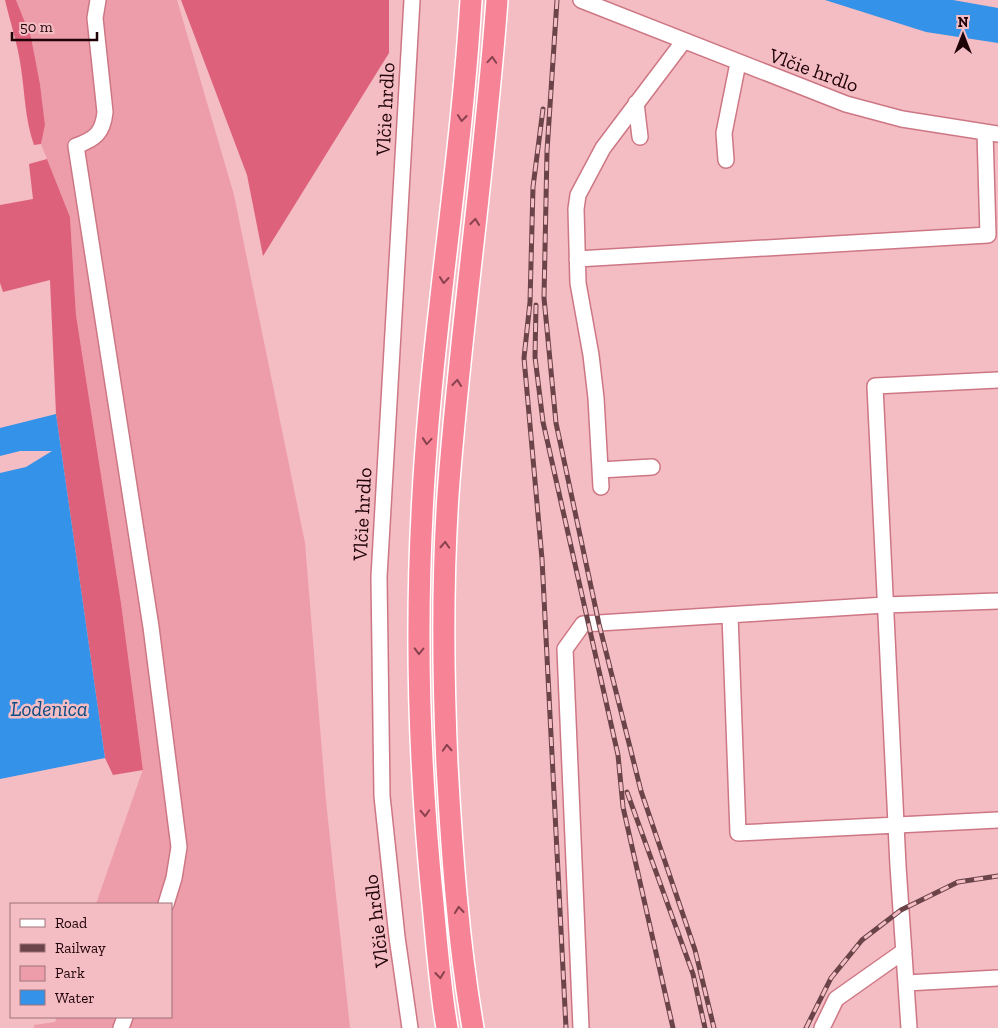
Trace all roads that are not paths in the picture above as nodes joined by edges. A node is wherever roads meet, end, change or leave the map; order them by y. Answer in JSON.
{"nodes":[{"id":1,"x":98,"y":0,"type":"edge"},
{"id":2,"x":412,"y":0,"type":"edge"},
{"id":3,"x":471,"y":0,"type":"edge"},
{"id":4,"x":497,"y":0,"type":"edge"},
{"id":5,"x":581,"y":0,"type":"edge"},
{"id":6,"x":683,"y":42,"type":"junction"},
{"id":7,"x":738,"y":63,"type":"junction"},
{"id":8,"x":636,"y":103,"type":"junction"},
{"id":9,"x":992,"y":133,"type":"edge"},
{"id":10,"x":640,"y":137,"type":"dead end"},
{"id":11,"x":726,"y":160,"type":"dead end"},
{"id":12,"x":993,"y":234,"type":"edge"},
{"id":13,"x":578,"y":259,"type":"junction"},
{"id":14,"x":998,"y":380,"type":"edge"},
{"id":15,"x":652,"y":467,"type":"dead end"},
{"id":16,"x":600,"y":470,"type":"junction"},
{"id":17,"x":601,"y":487,"type":"dead end"},
{"id":18,"x":998,"y":601,"type":"edge"},
{"id":19,"x":886,"y":605,"type":"junction"},
{"id":20,"x":730,"y":615,"type":"junction"},
{"id":21,"x":998,"y":820,"type":"edge"},
{"id":22,"x":896,"y":825,"type":"junction"},
{"id":23,"x":166,"y":903,"type":"edge"},
{"id":24,"x":904,"y":951,"type":"junction"},
{"id":25,"x":998,"y":978,"type":"edge"},
{"id":26,"x":906,"y":983,"type":"junction"},
{"id":27,"x":410,"y":1028,"type":"edge"},
{"id":28,"x":447,"y":1028,"type":"edge"},
{"id":29,"x":473,"y":1028,"type":"edge"},
{"id":30,"x":581,"y":1028,"type":"edge"},
{"id":31,"x":822,"y":1028,"type":"edge"},
{"id":32,"x":909,"y":1028,"type":"edge"}],
"edges":[{"from":1,"to":23,"type":"street"},
{"from":2,"to":27,"type":"street","name":"Vlčie hrdlo"},
{"from":3,"to":28,"type":"highway","one_way":true},
{"from":29,"to":4,"type":"highway","one_way":true},
{"from":5,"to":6,"type":"street","name":"Vlčie hrdlo"},
{"from":6,"to":7,"type":"street","name":"Vlčie hrdlo"},
{"from":6,"to":8,"type":"street"},
{"from":7,"to":9,"type":"street","name":"Vlčie hrdlo"},
{"from":7,"to":11,"type":"street"},
{"from":8,"to":10,"type":"street"},
{"from":8,"to":13,"type":"street"},
{"from":9,"to":12,"type":"street","name":"Vlčie hrdlo"},
{"from":12,"to":13,"type":"street","name":"Vlčie hrdlo"},
{"from":13,"to":16,"type":"street"},
{"from":14,"to":19,"type":"street"},
{"from":15,"to":16,"type":"street"},
{"from":16,"to":17,"type":"street"},
{"from":18,"to":19,"type":"street"},
{"from":19,"to":20,"type":"street"},
{"from":19,"to":22,"type":"street"},
{"from":20,"to":22,"type":"street"},
{"from":20,"to":30,"type":"street"},
{"from":21,"to":22,"type":"street"},
{"from":22,"to":24,"type":"street"},
{"from":24,"to":26,"type":"street"},
{"from":24,"to":31,"type":"street"},
{"from":25,"to":26,"type":"street"},
{"from":26,"to":32,"type":"street"}]}
